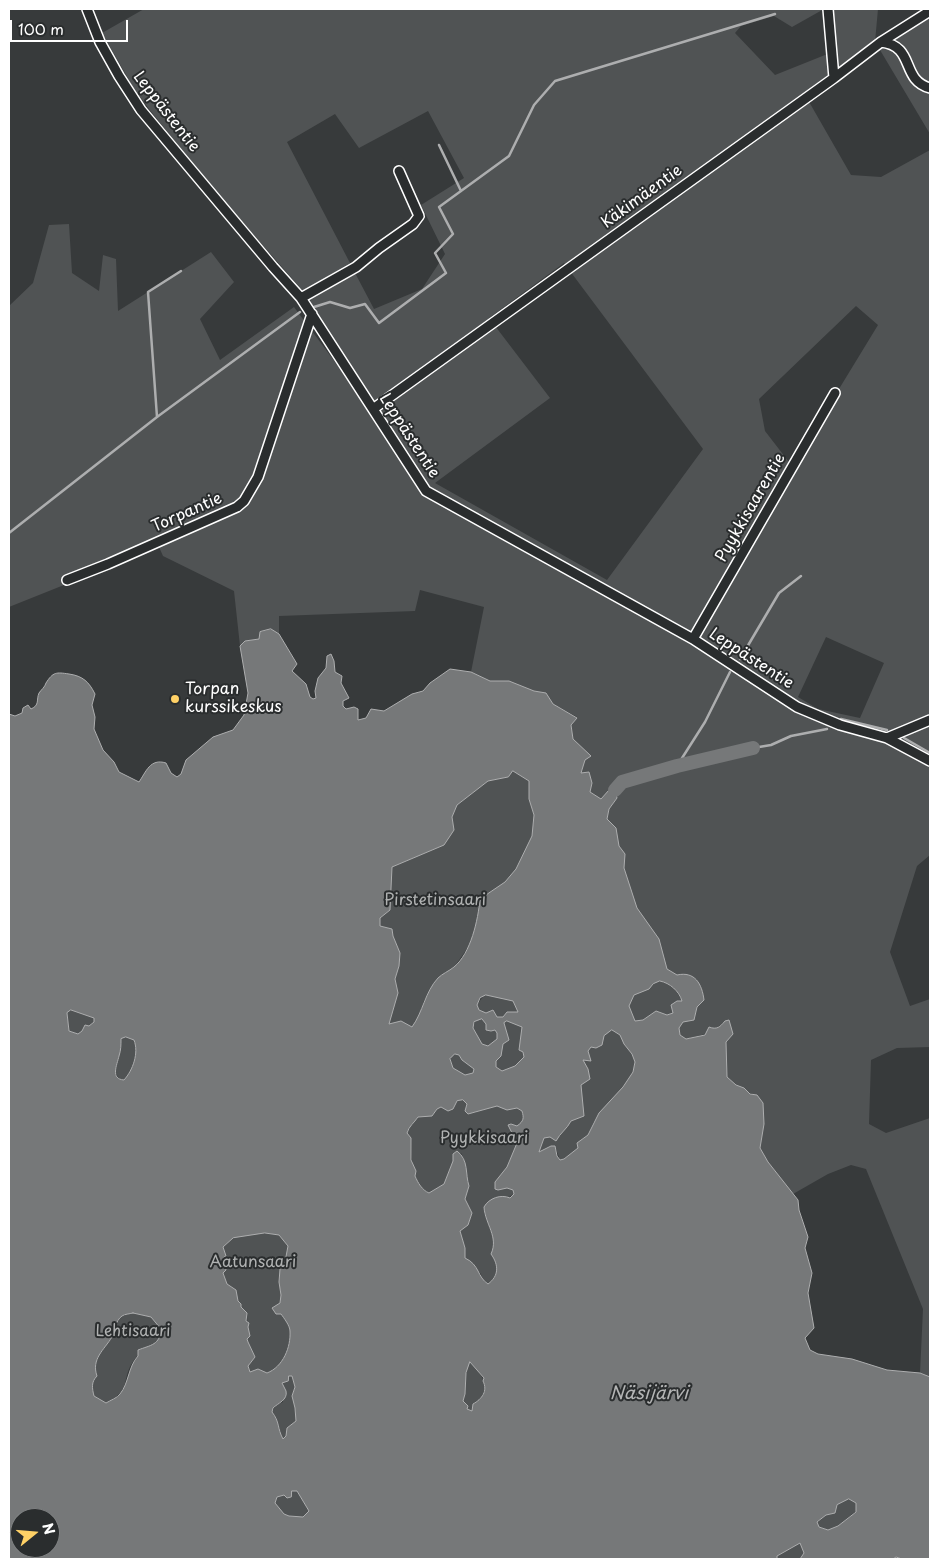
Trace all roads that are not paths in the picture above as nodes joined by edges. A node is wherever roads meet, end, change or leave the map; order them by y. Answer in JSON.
{"nodes":[{"id":1,"x":87,"y":9,"type":"edge"},
{"id":2,"x":828,"y":9,"type":"edge"},
{"id":3,"x":930,"y":11,"type":"edge"},
{"id":4,"x":880,"y":42,"type":"junction"},
{"id":5,"x":834,"y":78,"type":"junction"},
{"id":6,"x":930,"y":88,"type":"edge"},
{"id":7,"x":399,"y":171,"type":"dead end"},
{"id":8,"x":301,"y":298,"type":"junction"},
{"id":9,"x":312,"y":314,"type":"junction"},
{"id":10,"x":835,"y":393,"type":"dead end"},
{"id":11,"x":373,"y":409,"type":"junction"},
{"id":12,"x":67,"y":580,"type":"dead end"},
{"id":13,"x":693,"y":639,"type":"junction"},
{"id":14,"x":930,"y":720,"type":"edge"},
{"id":15,"x":886,"y":738,"type":"junction"},
{"id":16,"x":930,"y":761,"type":"edge"}],
"edges":[{"from":1,"to":8,"type":"street","name":"Leppästentie"},
{"from":2,"to":5,"type":"street"},
{"from":3,"to":4,"type":"street","name":"Käkimäentie"},
{"from":4,"to":5,"type":"street","name":"Käkimäentie"},
{"from":4,"to":6,"type":"street"},
{"from":5,"to":11,"type":"street","name":"Käkimäentie"},
{"from":7,"to":8,"type":"street"},
{"from":8,"to":9,"type":"street","name":"Leppästentie"},
{"from":9,"to":11,"type":"street","name":"Leppästentie"},
{"from":9,"to":12,"type":"street","name":"Torpantie"},
{"from":10,"to":13,"type":"street","name":"Pyykkisaarentie"},
{"from":11,"to":13,"type":"street","name":"Leppästentie"},
{"from":13,"to":15,"type":"street","name":"Leppästentie"},
{"from":14,"to":15,"type":"street"},
{"from":15,"to":16,"type":"street","name":"Leppästentie"}]}
